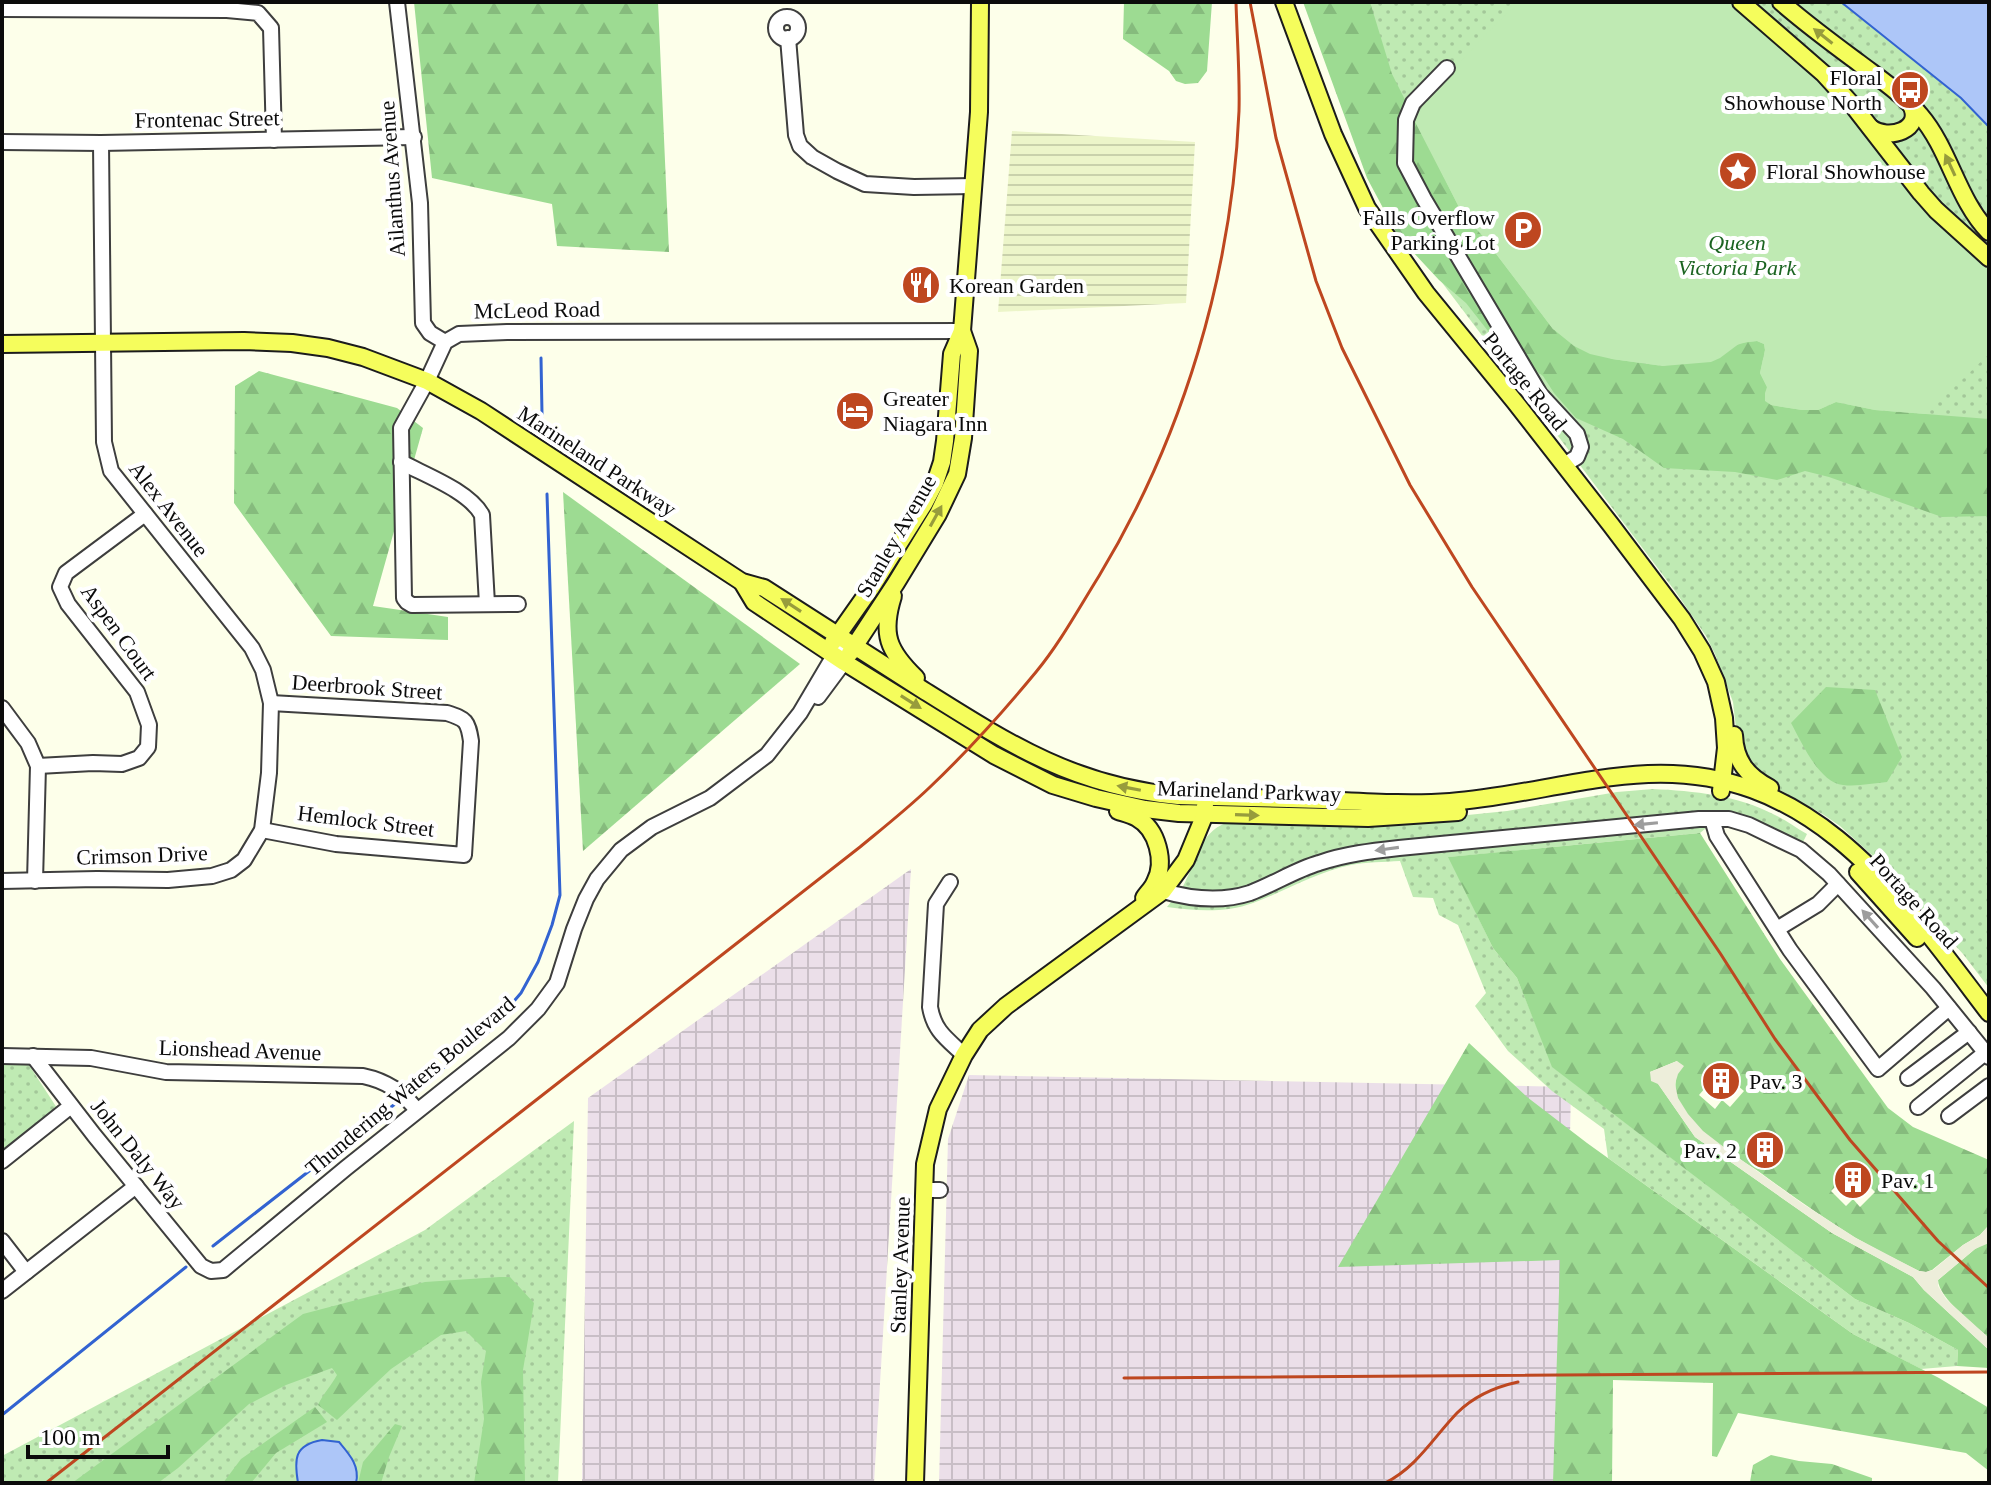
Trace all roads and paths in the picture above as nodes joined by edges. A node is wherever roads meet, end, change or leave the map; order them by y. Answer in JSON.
{"nodes":[{"id":1,"x":397,"y":2,"type":"edge"},
{"id":2,"x":980,"y":2,"type":"edge"},
{"id":3,"x":1284,"y":2,"type":"edge"},
{"id":4,"x":1741,"y":2,"type":"edge"},
{"id":5,"x":1781,"y":2,"type":"edge"},
{"id":6,"x":2,"y":9,"type":"edge"},
{"id":7,"x":788,"y":38,"type":"dead end"},
{"id":8,"x":1447,"y":68,"type":"dead end"},
{"id":9,"x":1911,"y":105,"type":"junction"},
{"id":10,"x":1870,"y":127,"type":"junction"},
{"id":11,"x":414,"y":137,"type":"junction"},
{"id":12,"x":274,"y":140,"type":"junction"},
{"id":13,"x":2,"y":142,"type":"edge"},
{"id":14,"x":101,"y":143,"type":"junction"},
{"id":15,"x":974,"y":186,"type":"junction"},
{"id":16,"x":1989,"y":232,"type":"edge"},
{"id":17,"x":1989,"y":258,"type":"edge"},
{"id":18,"x":962,"y":331,"type":"junction"},
{"id":19,"x":104,"y":342,"type":"junction"},
{"id":20,"x":445,"y":342,"type":"junction"},
{"id":21,"x":2,"y":344,"type":"edge"},
{"id":22,"x":427,"y":381,"type":"junction"},
{"id":23,"x":401,"y":462,"type":"junction"},
{"id":24,"x":1564,"y":465,"type":"junction"},
{"id":25,"x":145,"y":514,"type":"junction"},
{"id":26,"x":896,"y":583,"type":"junction"},
{"id":27,"x":1659,"y":588,"type":"junction"},
{"id":28,"x":487,"y":604,"type":"junction"},
{"id":29,"x":518,"y":604,"type":"dead end"},
{"id":30,"x":854,"y":646,"type":"junction"},
{"id":31,"x":836,"y":650,"type":"junction"},
{"id":32,"x":934,"y":696,"type":"junction"},
{"id":33,"x":271,"y":703,"type":"junction"},
{"id":34,"x":2,"y":708,"type":"edge"},
{"id":35,"x":994,"y":755,"type":"junction"},
{"id":36,"x":38,"y":766,"type":"junction"},
{"id":37,"x":1722,"y":786,"type":"junction"},
{"id":38,"x":1206,"y":797,"type":"junction"},
{"id":39,"x":1205,"y":814,"type":"junction"},
{"id":40,"x":1712,"y":819,"type":"junction"},
{"id":41,"x":262,"y":830,"type":"junction"},
{"id":42,"x":464,"y":855,"type":"joint"},
{"id":43,"x":2,"y":881,"type":"edge"},
{"id":44,"x":35,"y":881,"type":"junction"},
{"id":45,"x":950,"y":882,"type":"dead end"},
{"id":46,"x":1838,"y":884,"type":"junction"},
{"id":47,"x":1163,"y":891,"type":"junction"},
{"id":48,"x":1907,"y":909,"type":"junction"},
{"id":49,"x":1131,"y":916,"type":"junction"},
{"id":50,"x":1777,"y":929,"type":"junction"},
{"id":51,"x":1949,"y":1008,"type":"junction"},
{"id":52,"x":1989,"y":1014,"type":"edge"},
{"id":53,"x":1969,"y":1032,"type":"junction"},
{"id":54,"x":964,"y":1055,"type":"junction"},
{"id":55,"x":1987,"y":1055,"type":"edge"},
{"id":56,"x":2,"y":1056,"type":"edge"},
{"id":57,"x":33,"y":1056,"type":"junction"},
{"id":58,"x":1908,"y":1078,"type":"dead end"},
{"id":59,"x":1989,"y":1086,"type":"edge"},
{"id":60,"x":71,"y":1106,"type":"junction"},
{"id":61,"x":1918,"y":1107,"type":"dead end"},
{"id":62,"x":417,"y":1110,"type":"junction"},
{"id":63,"x":1949,"y":1116,"type":"dead end"},
{"id":64,"x":2,"y":1161,"type":"edge"},
{"id":65,"x":136,"y":1186,"type":"junction"},
{"id":66,"x":2,"y":1241,"type":"edge"},
{"id":67,"x":215,"y":1271,"type":"joint"},
{"id":68,"x":26,"y":1272,"type":"junction"},
{"id":69,"x":2,"y":1291,"type":"edge"},
{"id":70,"x":915,"y":1483,"type":"edge"}],
"edges":[{"from":1,"to":11,"type":"street","name":"Ailanthus Avenue"},
{"from":2,"to":15,"type":"main road","name":"Stanley Avenue"},
{"from":3,"to":24,"type":"main road","name":"Portage Road"},
{"from":4,"to":10,"type":"main road"},
{"from":9,"to":5,"type":"main road","one_way":true},
{"from":6,"to":12,"type":"street"},
{"from":7,"to":15,"type":"street"},
{"from":8,"to":24,"type":"street"},
{"from":9,"to":10,"type":"main road"},
{"from":16,"to":9,"type":"main road","one_way":true},
{"from":10,"to":17,"type":"main road"},
{"from":11,"to":12,"type":"street","name":"Frontenac Street"},
{"from":11,"to":20,"type":"street","name":"Ailanthus Avenue"},
{"from":12,"to":14,"type":"street","name":"Frontenac Street"},
{"from":13,"to":14,"type":"street","name":"Frontenac Street"},
{"from":14,"to":19,"type":"street","name":"Alex Avenue"},
{"from":15,"to":18,"type":"main road","name":"Stanley Avenue"},
{"from":18,"to":20,"type":"street","name":"McLeod Road"},
{"from":26,"to":18,"type":"main road","name":"Stanley Avenue","one_way":true},
{"from":18,"to":31,"type":"main road","name":"Stanley Avenue"},
{"from":19,"to":21,"type":"main road"},
{"from":19,"to":22,"type":"main road"},
{"from":19,"to":25,"type":"street","name":"Alex Avenue"},
{"from":20,"to":22,"type":"street"},
{"from":22,"to":23,"type":"street"},
{"from":22,"to":31,"type":"main road","name":"Marineland Parkway"},
{"from":23,"to":28,"type":"street"},
{"from":23,"to":28,"type":"street"},
{"from":24,"to":27,"type":"main road","name":"Portage Road"},
{"from":25,"to":33,"type":"street","name":"Alex Avenue"},
{"from":25,"to":36,"type":"street","name":"Aspen Court"},
{"from":26,"to":30,"type":"main road","name":"Stanley Avenue"},
{"from":26,"to":32,"type":"main road"},
{"from":27,"to":37,"type":"main road","name":"Portage Road"},
{"from":27,"to":48,"type":"main road"},
{"from":28,"to":29,"type":"street"},
{"from":30,"to":31,"type":"main road","name":"Stanley Avenue"},
{"from":30,"to":32,"type":"main road","name":"Marineland Parkway"},
{"from":31,"to":35,"type":"main road","name":"Marineland Parkway","one_way":true},
{"from":31,"to":62,"type":"street","name":"Thundering Waters Boulevard"},
{"from":38,"to":32,"type":"main road","name":"Marineland Parkway","one_way":true},
{"from":33,"to":41,"type":"street","name":"Alex Avenue"},
{"from":33,"to":42,"type":"street","name":"Deerbrook Street"},
{"from":34,"to":36,"type":"street"},
{"from":35,"to":39,"type":"main road","name":"Marineland Parkway"},
{"from":35,"to":49,"type":"main road"},
{"from":36,"to":44,"type":"street"},
{"from":37,"to":38,"type":"main road","name":"Marineland Parkway"},
{"from":39,"to":37,"type":"main road","name":"Marineland Parkway","one_way":true},
{"from":37,"to":48,"type":"main road","name":"Portage Road"},
{"from":37,"to":52,"type":"main road","name":"Portage Road"},
{"from":38,"to":39,"type":"main road","name":"Stanley Avenue"},
{"from":39,"to":47,"type":"main road","name":"Stanley Avenue"},
{"from":40,"to":46,"type":"street"},
{"from":40,"to":47,"type":"street","one_way":true},
{"from":40,"to":50,"type":"street"},
{"from":41,"to":42,"type":"street","name":"Hemlock Street"},
{"from":41,"to":44,"type":"street","name":"Crimson Drive"},
{"from":43,"to":44,"type":"street","name":"Crimson Drive"},
{"from":45,"to":54,"type":"street"},
{"from":46,"to":50,"type":"street"},
{"from":51,"to":46,"type":"street","name":"Portage Road","one_way":true},
{"from":47,"to":49,"type":"main road","name":"Stanley Avenue"},
{"from":48,"to":52,"type":"main road","name":"Portage Road"},
{"from":49,"to":54,"type":"main road","name":"Stanley Avenue"},
{"from":50,"to":51,"type":"street"},
{"from":51,"to":53,"type":"street","name":"Portage Road"},
{"from":53,"to":55,"type":"street","name":"Portage Road"},
{"from":53,"to":58,"type":"street"},
{"from":54,"to":70,"type":"main road","name":"Stanley Avenue"},
{"from":55,"to":61,"type":"street"},
{"from":56,"to":57,"type":"street","name":"Lionshead Avenue"},
{"from":57,"to":60,"type":"street","name":"John Daly Way"},
{"from":57,"to":62,"type":"street","name":"Lionshead Avenue"},
{"from":59,"to":63,"type":"street"},
{"from":60,"to":64,"type":"street"},
{"from":60,"to":65,"type":"street","name":"John Daly Way"},
{"from":62,"to":67,"type":"street","name":"Thundering Waters Boulevard"},
{"from":65,"to":67,"type":"street","name":"John Daly Way"},
{"from":65,"to":68,"type":"street"},
{"from":66,"to":68,"type":"street"},
{"from":68,"to":69,"type":"street"}]}
